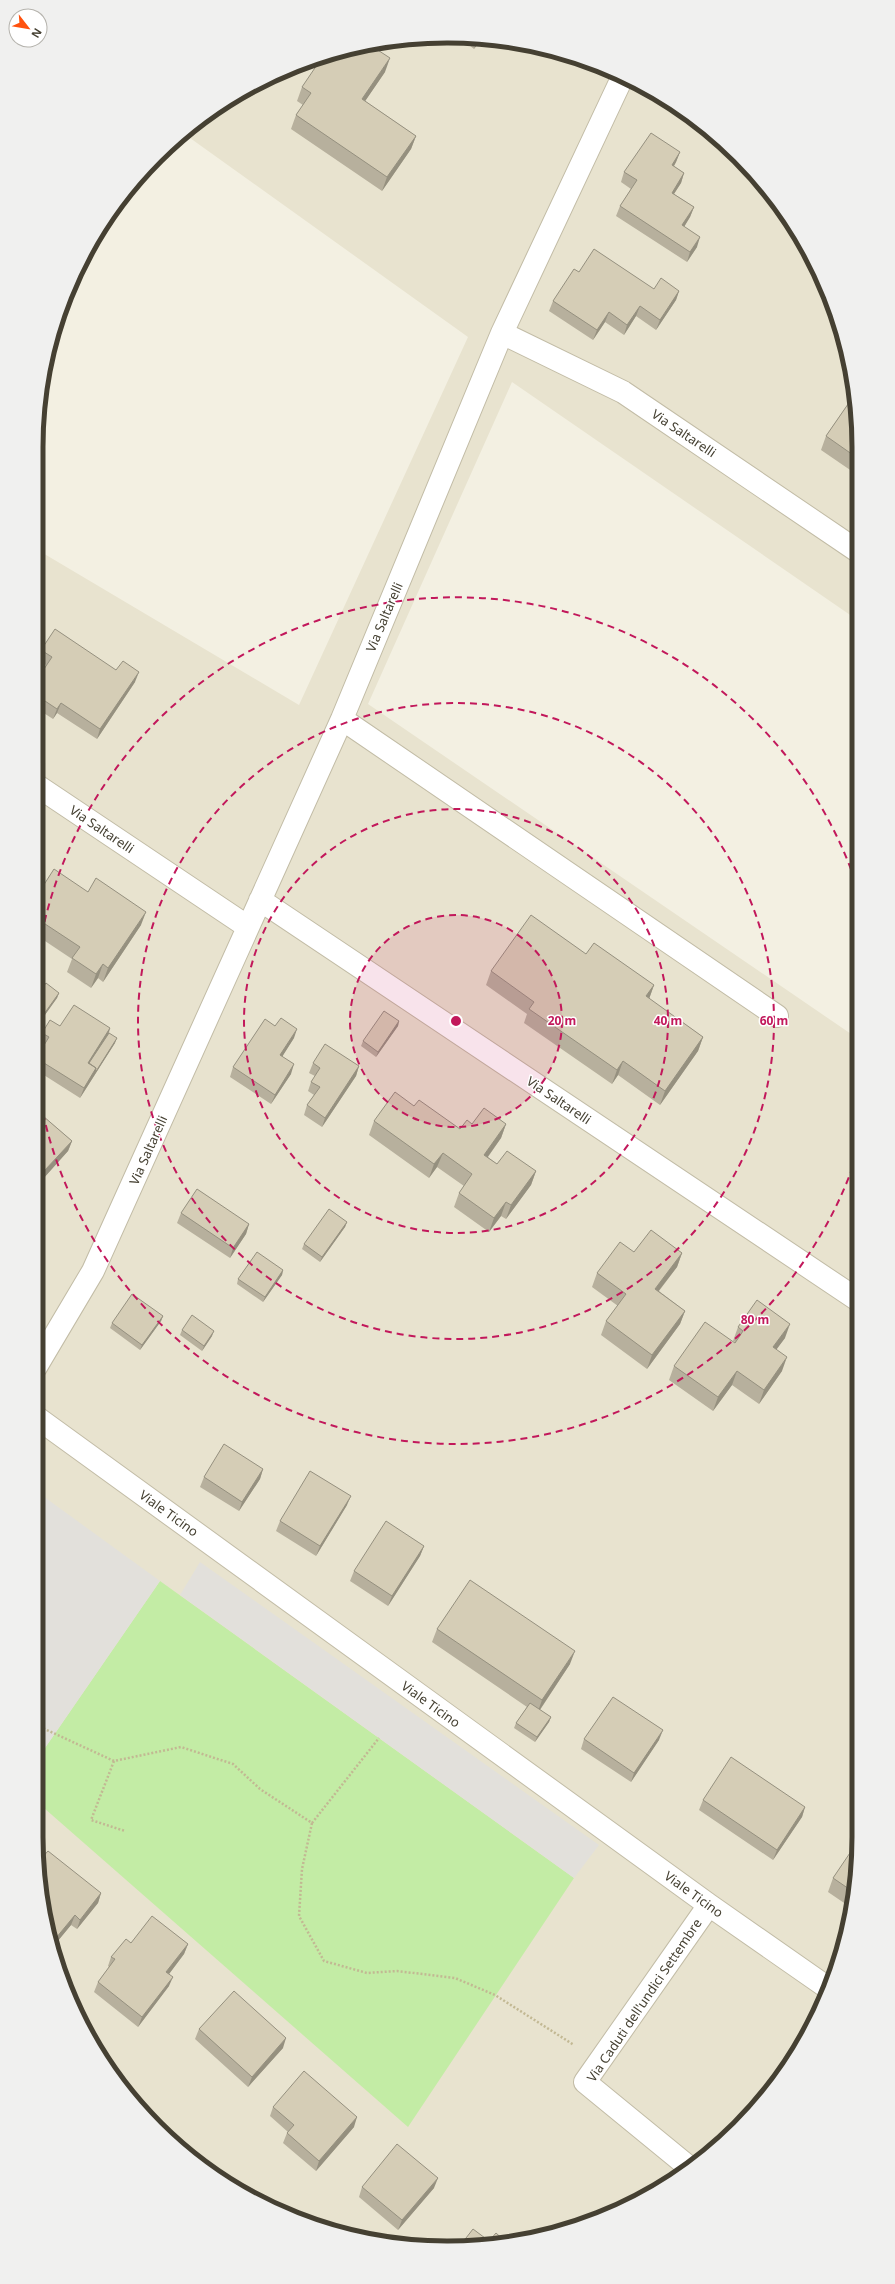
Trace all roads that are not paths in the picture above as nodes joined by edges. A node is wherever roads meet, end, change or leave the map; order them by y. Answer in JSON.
{"nodes":[{"id":1,"x":620,"y":82,"type":"edge"},
{"id":2,"x":502,"y":333,"type":"junction"},
{"id":3,"x":852,"y":547,"type":"edge"},
{"id":4,"x":342,"y":719,"type":"junction"},
{"id":5,"x":43,"y":790,"type":"edge"},
{"id":6,"x":260,"y":900,"type":"junction"},
{"id":7,"x":248,"y":927,"type":"junction"},
{"id":8,"x":777,"y":1016,"type":"dead end"},
{"id":9,"x":852,"y":1296,"type":"edge"},
{"id":10,"x":43,"y":1355,"type":"edge"},
{"id":11,"x":43,"y":1422,"type":"edge"},
{"id":12,"x":709,"y":1905,"type":"junction"},
{"id":13,"x":824,"y":1985,"type":"edge"},
{"id":14,"x":685,"y":2164,"type":"edge"}],
"edges":[{"from":1,"to":2,"type":"street","name":"Via Saltarelli"},
{"from":2,"to":3,"type":"street","name":"Via Saltarelli"},
{"from":2,"to":4,"type":"street","name":"Via Saltarelli"},
{"from":4,"to":6,"type":"street","name":"Via Saltarelli"},
{"from":4,"to":8,"type":"street"},
{"from":5,"to":7,"type":"street","name":"Via Saltarelli"},
{"from":6,"to":7,"type":"street","name":"Via Saltarelli"},
{"from":6,"to":9,"type":"street","name":"Via Saltarelli"},
{"from":7,"to":10,"type":"street","name":"Via Saltarelli"},
{"from":11,"to":12,"type":"street","name":"Viale Ticino"},
{"from":12,"to":13,"type":"street","name":"Viale Ticino"},
{"from":12,"to":14,"type":"street","name":"Via Caduti dell'undici Settembre"}]}
